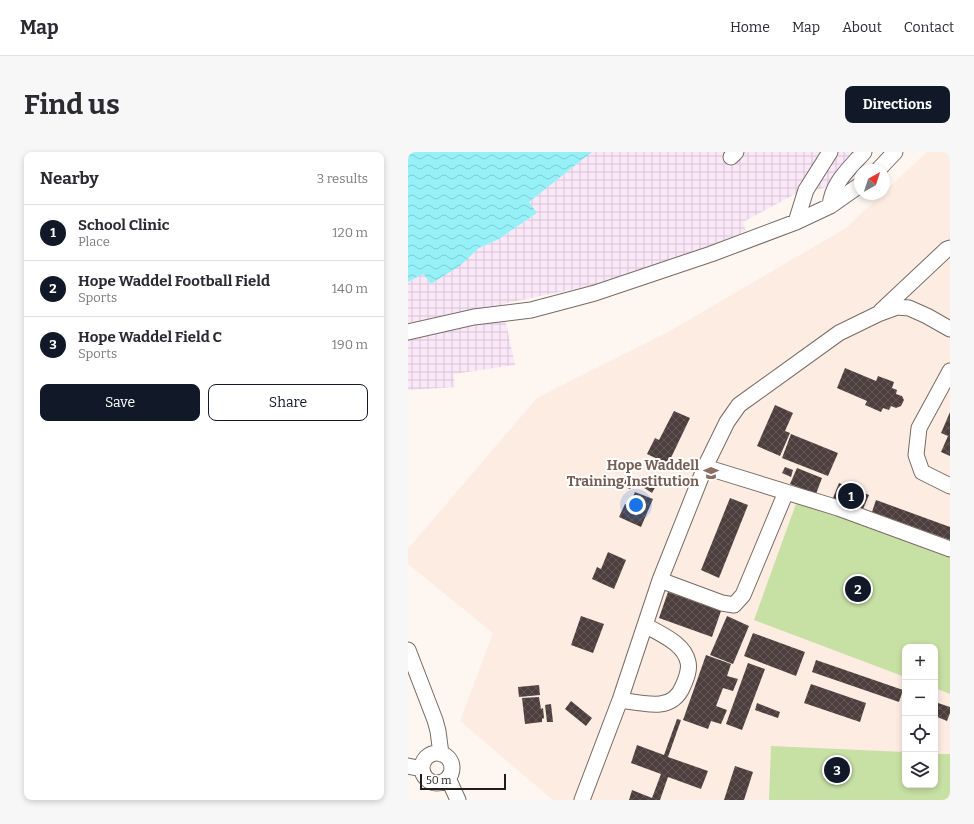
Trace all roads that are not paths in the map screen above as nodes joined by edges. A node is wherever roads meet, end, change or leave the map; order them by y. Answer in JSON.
{"nodes":[{"id":1,"x":830,"y":152,"type":"edge"},
{"id":2,"x":864,"y":152,"type":"edge"},
{"id":3,"x":895,"y":152,"type":"edge"},
{"id":4,"x":884,"y":164,"type":"edge"},
{"id":5,"x":854,"y":189,"type":"edge"},
{"id":6,"x":830,"y":206,"type":"junction"},
{"id":7,"x":796,"y":222,"type":"junction"},
{"id":8,"x":950,"y":248,"type":"edge"},
{"id":9,"x":878,"y":314,"type":"junction"},
{"id":10,"x":950,"y":329,"type":"edge"},
{"id":11,"x":408,"y":332,"type":"edge"},
{"id":12,"x":950,"y":371,"type":"edge"},
{"id":13,"x":705,"y":467,"type":"junction"},
{"id":14,"x":950,"y":486,"type":"edge"},
{"id":15,"x":786,"y":492,"type":"junction"},
{"id":16,"x":950,"y":549,"type":"edge"},
{"id":17,"x":660,"y":580,"type":"junction"},
{"id":18,"x":645,"y":625,"type":"junction"},
{"id":19,"x":408,"y":650,"type":"edge"},
{"id":20,"x":620,"y":700,"type":"junction"},
{"id":21,"x":441,"y":754,"type":"junction"},
{"id":22,"x":415,"y":767,"type":"edge"},
{"id":23,"x":448,"y":778,"type":"junction"},
{"id":24,"x":458,"y":800,"type":"edge"},
{"id":25,"x":582,"y":800,"type":"edge"}],
"edges":[{"from":1,"to":7,"type":"street"},
{"from":2,"to":6,"type":"street"},
{"from":3,"to":4,"type":"street"},
{"from":5,"to":6,"type":"street"},
{"from":6,"to":7,"type":"street"},
{"from":7,"to":11,"type":"street"},
{"from":8,"to":9,"type":"street"},
{"from":9,"to":10,"type":"street"},
{"from":9,"to":13,"type":"street"},
{"from":12,"to":14,"type":"street"},
{"from":13,"to":15,"type":"street"},
{"from":13,"to":17,"type":"street"},
{"from":15,"to":16,"type":"street"},
{"from":15,"to":17,"type":"street"},
{"from":17,"to":18,"type":"street"},
{"from":18,"to":20,"type":"street"},
{"from":18,"to":20,"type":"street"},
{"from":19,"to":21,"type":"street"},
{"from":20,"to":25,"type":"street"},
{"from":21,"to":22,"type":"street"},
{"from":21,"to":23,"type":"street"},
{"from":22,"to":23,"type":"street"},
{"from":23,"to":24,"type":"street"}]}
